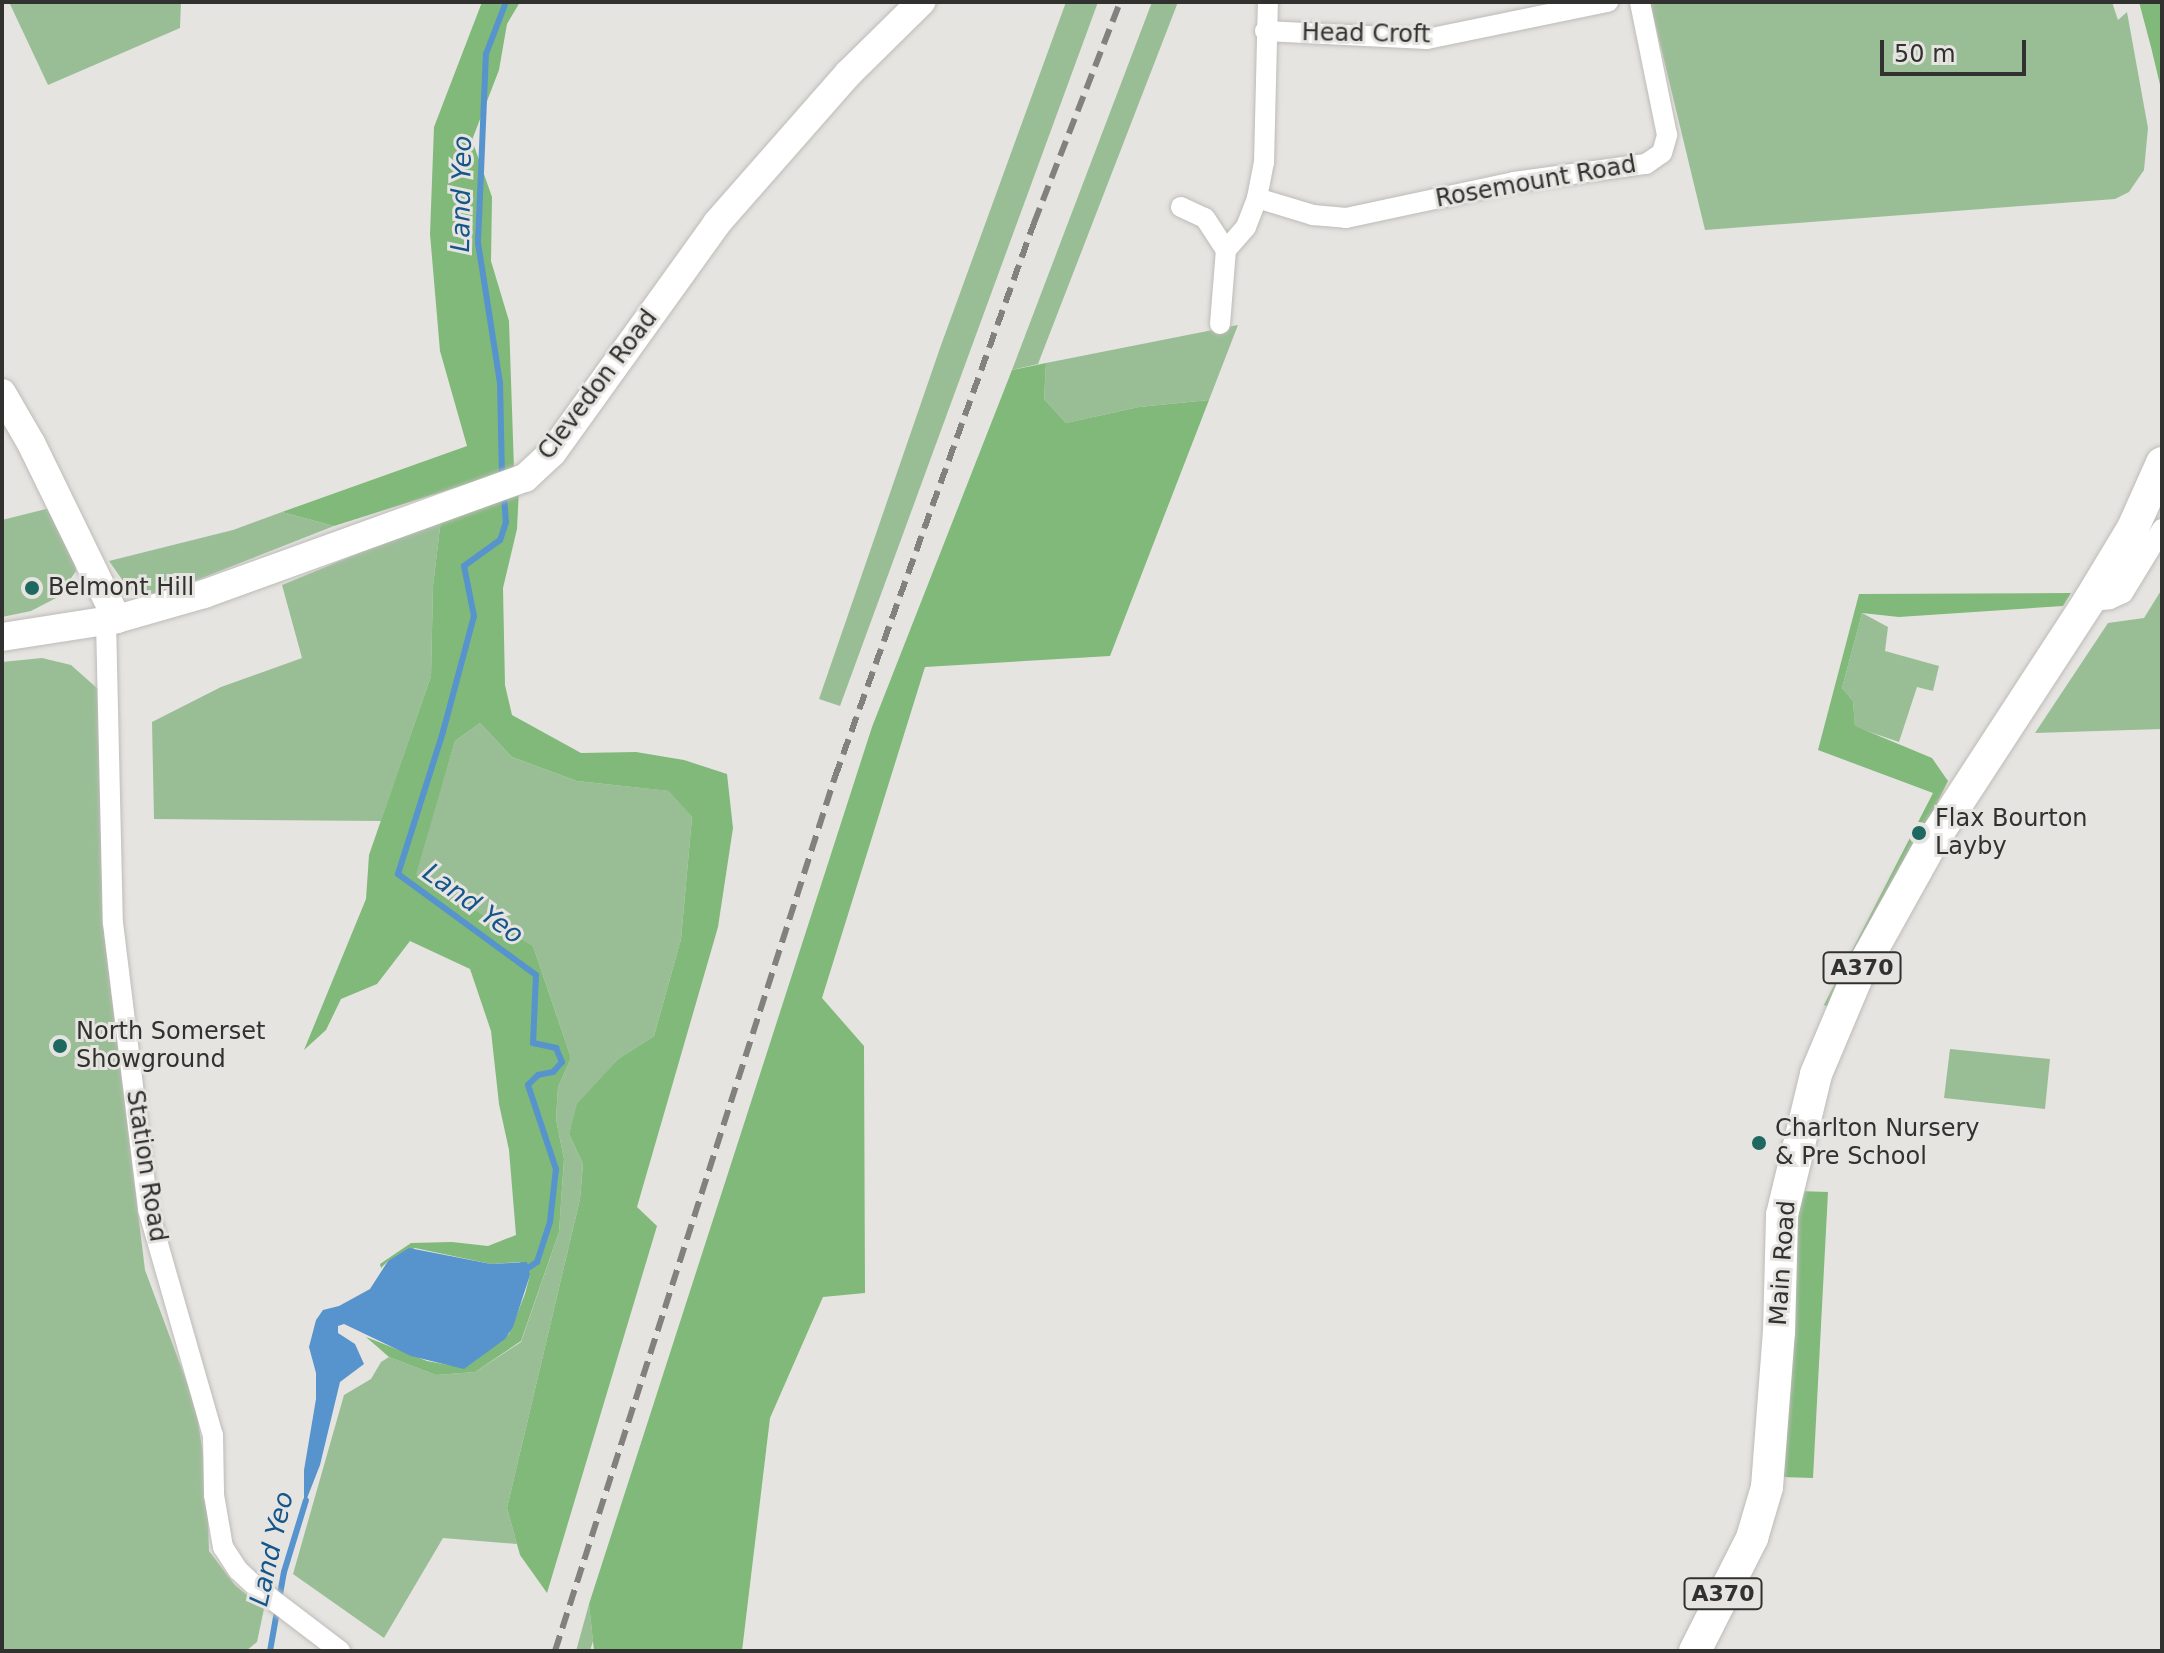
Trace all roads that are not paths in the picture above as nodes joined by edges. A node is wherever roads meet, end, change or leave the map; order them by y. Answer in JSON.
{"nodes":[{"id":1,"x":921,"y":2,"type":"edge"},
{"id":2,"x":1268,"y":2,"type":"edge"},
{"id":3,"x":1608,"y":2,"type":"edge"},
{"id":4,"x":1640,"y":2,"type":"edge"},
{"id":5,"x":1265,"y":31,"type":"junction"},
{"id":6,"x":1257,"y":198,"type":"junction"},
{"id":7,"x":1181,"y":207,"type":"dead end"},
{"id":8,"x":1226,"y":250,"type":"junction"},
{"id":9,"x":1220,"y":324,"type":"dead end"},
{"id":10,"x":2,"y":393,"type":"edge"},
{"id":11,"x":2161,"y":469,"type":"edge"},
{"id":12,"x":2162,"y":529,"type":"edge"},
{"id":13,"x":2089,"y":601,"type":"junction"},
{"id":14,"x":112,"y":620,"type":"junction"},
{"id":15,"x":2,"y":637,"type":"edge"},
{"id":16,"x":340,"y":1651,"type":"edge"},
{"id":17,"x":1695,"y":1651,"type":"edge"}],
"edges":[{"from":1,"to":14,"type":"main road","name":"Clevedon Road"},
{"from":2,"to":5,"type":"street"},
{"from":3,"to":5,"type":"street","name":"Head Croft"},
{"from":4,"to":6,"type":"street","name":"Rosemount Road"},
{"from":5,"to":6,"type":"street"},
{"from":6,"to":8,"type":"street"},
{"from":7,"to":8,"type":"street"},
{"from":8,"to":9,"type":"street"},
{"from":10,"to":14,"type":"main road"},
{"from":11,"to":13,"type":"main road","name":"Main Road","number":"A370"},
{"from":12,"to":13,"type":"street"},
{"from":13,"to":17,"type":"main road","name":"Main Road","number":"A370"},
{"from":14,"to":15,"type":"main road","name":"Clevedon Road"},
{"from":14,"to":16,"type":"street","name":"Station Road"}]}
